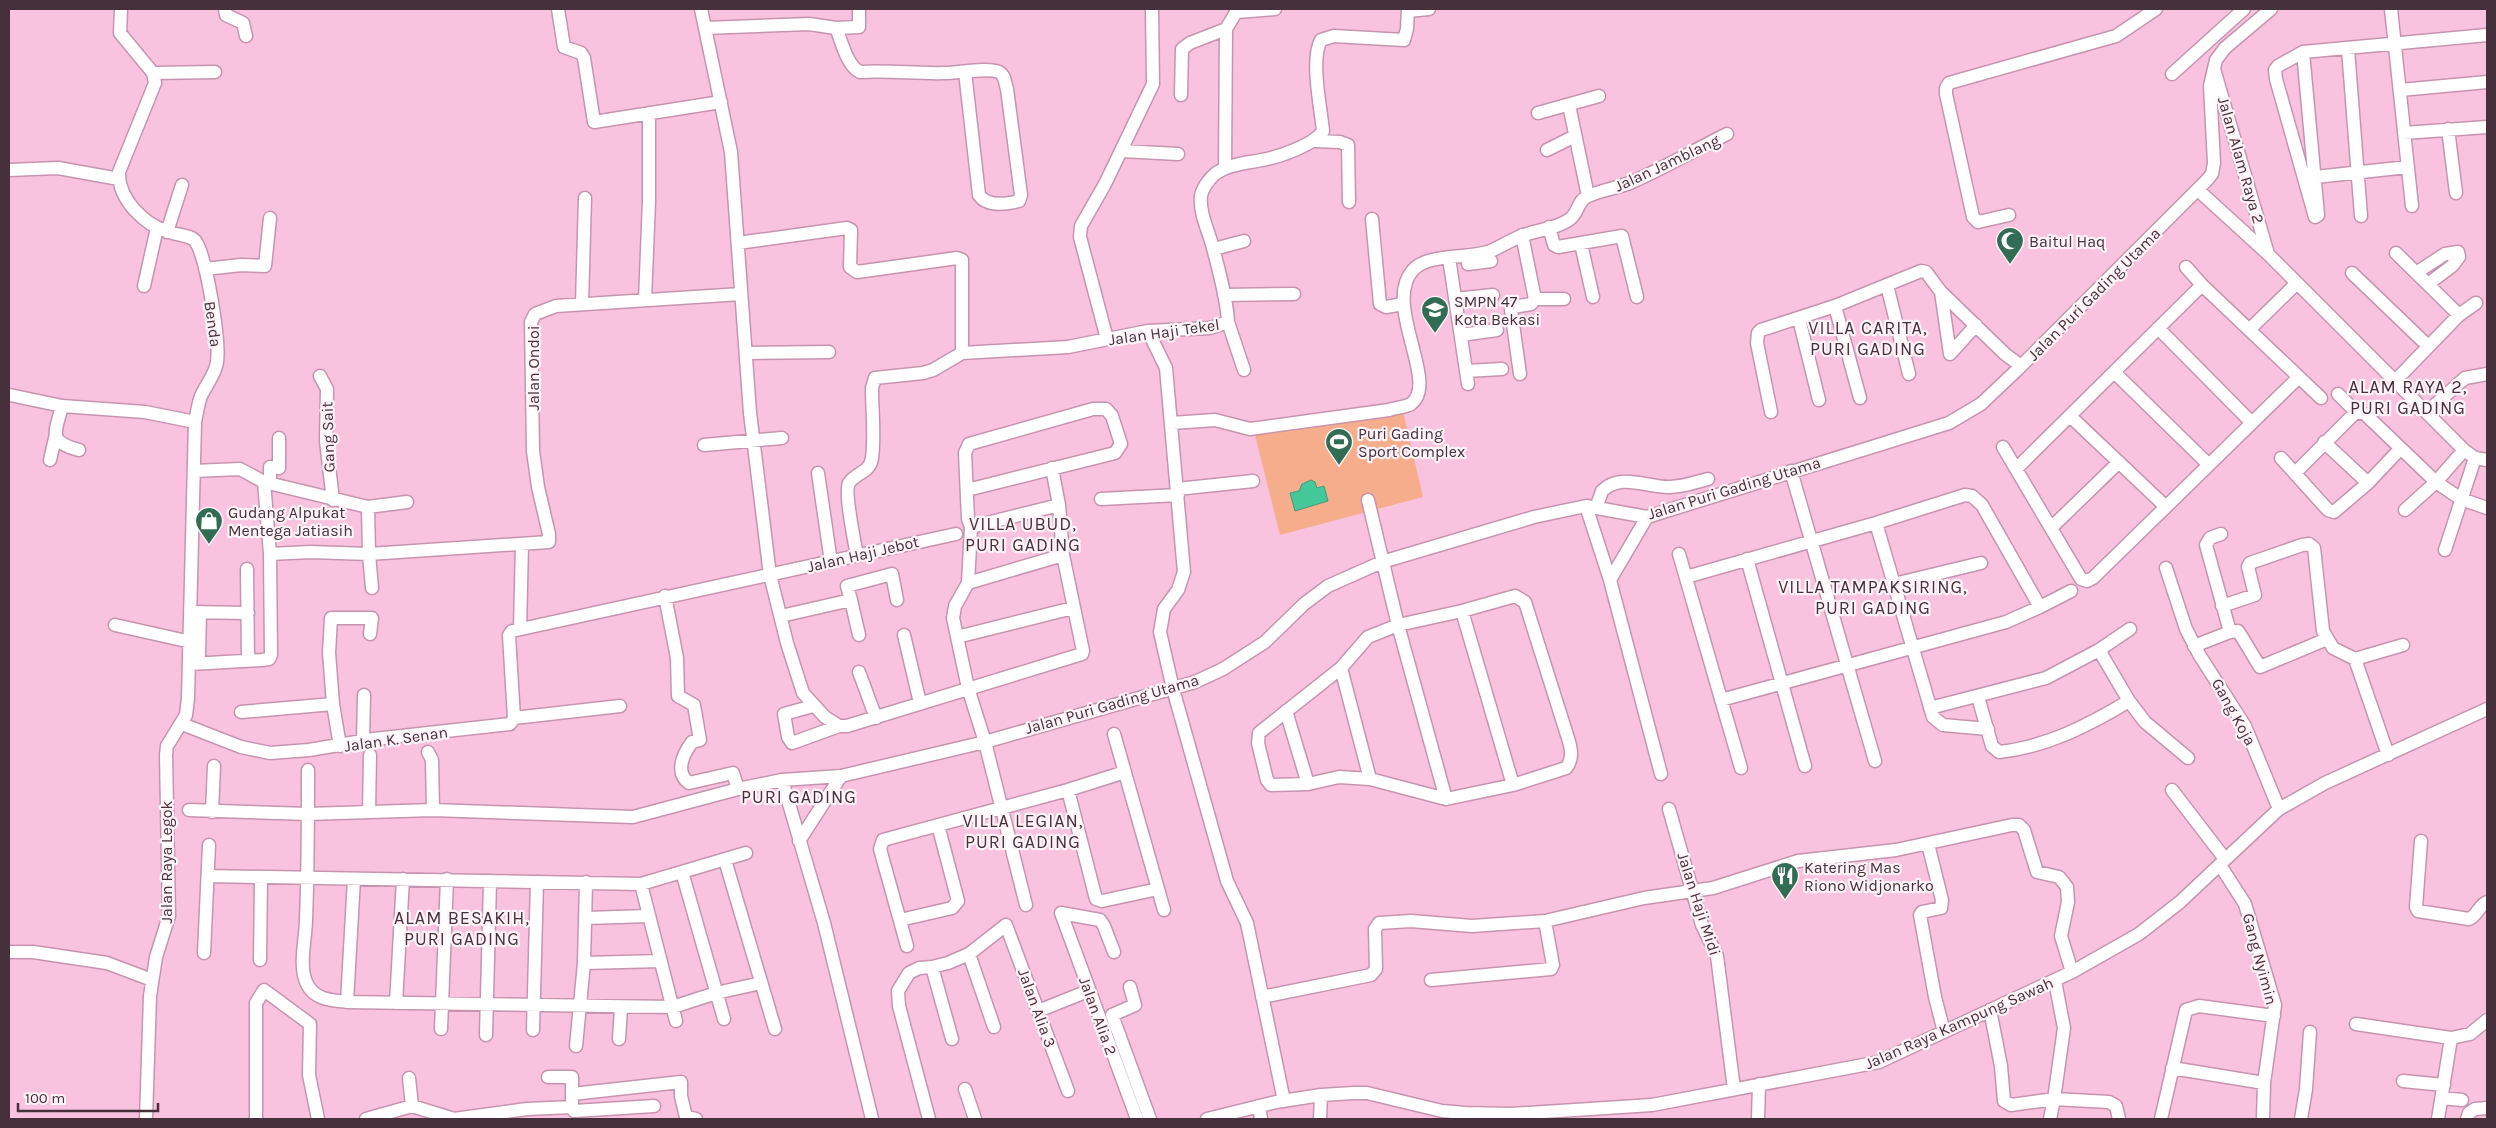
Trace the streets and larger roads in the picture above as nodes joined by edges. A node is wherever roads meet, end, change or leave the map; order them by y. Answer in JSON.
{"nodes":[{"id":1,"x":121,"y":9,"type":"edge"},
{"id":2,"x":225,"y":9,"type":"edge"},
{"id":3,"x":558,"y":9,"type":"edge"},
{"id":4,"x":701,"y":9,"type":"edge"},
{"id":5,"x":859,"y":9,"type":"edge"},
{"id":6,"x":1152,"y":9,"type":"edge"},
{"id":7,"x":1275,"y":9,"type":"edge"},
{"id":8,"x":1428,"y":9,"type":"edge"},
{"id":9,"x":2156,"y":9,"type":"edge"},
{"id":10,"x":2241,"y":9,"type":"edge"},
{"id":11,"x":2271,"y":9,"type":"edge"},
{"id":12,"x":2391,"y":9,"type":"edge"},
{"id":13,"x":1238,"y":10,"type":"edge"},
{"id":14,"x":1408,"y":10,"type":"edge"},
{"id":15,"x":2253,"y":22,"type":"junction"},
{"id":16,"x":705,"y":28,"type":"junction"},
{"id":17,"x":836,"y":28,"type":"junction"},
{"id":18,"x":1226,"y":29,"type":"junction"},
{"id":19,"x":2487,"y":35,"type":"edge"},
{"id":20,"x":246,"y":36,"type":"dead end"},
{"id":21,"x":2395,"y":45,"type":"junction"},
{"id":22,"x":2348,"y":49,"type":"junction"},
{"id":23,"x":2303,"y":52,"type":"junction"},
{"id":24,"x":2214,"y":67,"type":"junction"},
{"id":25,"x":215,"y":72,"type":"dead end"},
{"id":26,"x":965,"y":72,"type":"junction"},
{"id":27,"x":154,"y":73,"type":"junction"},
{"id":28,"x":2172,"y":74,"type":"dead end"},
{"id":29,"x":2487,"y":82,"type":"edge"},
{"id":30,"x":2400,"y":90,"type":"junction"},
{"id":31,"x":1182,"y":95,"type":"dead end"},
{"id":32,"x":1599,"y":96,"type":"dead end"},
{"id":33,"x":721,"y":102,"type":"junction"},
{"id":34,"x":1569,"y":105,"type":"junction"},
{"id":35,"x":1538,"y":112,"type":"dead end"},
{"id":36,"x":649,"y":113,"type":"junction"},
{"id":37,"x":2487,"y":127,"type":"edge"},
{"id":38,"x":2448,"y":129,"type":"junction"},
{"id":39,"x":2232,"y":130,"type":"junction"},
{"id":40,"x":2404,"y":133,"type":"junction"},
{"id":41,"x":1727,"y":134,"type":"dead end"},
{"id":42,"x":1575,"y":136,"type":"junction"},
{"id":43,"x":2214,"y":136,"type":"junction"},
{"id":44,"x":1315,"y":141,"type":"junction"},
{"id":45,"x":1122,"y":150,"type":"junction"},
{"id":46,"x":1547,"y":150,"type":"dead end"},
{"id":47,"x":1178,"y":154,"type":"dead end"},
{"id":48,"x":2408,"y":167,"type":"junction"},
{"id":49,"x":1225,"y":168,"type":"junction"},
{"id":50,"x":9,"y":170,"type":"edge"},
{"id":51,"x":2357,"y":172,"type":"junction"},
{"id":52,"x":2315,"y":177,"type":"junction"},
{"id":53,"x":119,"y":179,"type":"junction"},
{"id":54,"x":182,"y":185,"type":"dead end"},
{"id":55,"x":2198,"y":190,"type":"junction"},
{"id":56,"x":2456,"y":193,"type":"dead end"},
{"id":57,"x":1588,"y":196,"type":"junction"},
{"id":58,"x":585,"y":198,"type":"dead end"},
{"id":59,"x":1349,"y":202,"type":"dead end"},
{"id":60,"x":2412,"y":206,"type":"dead end"},
{"id":61,"x":2009,"y":215,"type":"dead end"},
{"id":62,"x":2360,"y":216,"type":"dead end"},
{"id":63,"x":270,"y":218,"type":"dead end"},
{"id":64,"x":1372,"y":219,"type":"dead end"},
{"id":65,"x":1549,"y":228,"type":"junction"},
{"id":66,"x":162,"y":230,"type":"junction"},
{"id":67,"x":1522,"y":235,"type":"junction"},
{"id":68,"x":1244,"y":241,"type":"dead end"},
{"id":69,"x":738,"y":243,"type":"junction"},
{"id":70,"x":1581,"y":244,"type":"junction"},
{"id":71,"x":1214,"y":249,"type":"junction"},
{"id":72,"x":2396,"y":253,"type":"dead end"},
{"id":73,"x":2268,"y":254,"type":"junction"},
{"id":74,"x":1491,"y":261,"type":"dead end"},
{"id":75,"x":1450,"y":262,"type":"junction"},
{"id":76,"x":2186,"y":266,"type":"dead end"},
{"id":77,"x":205,"y":269,"type":"junction"},
{"id":78,"x":2352,"y":273,"type":"dead end"},
{"id":79,"x":2416,"y":273,"type":"junction"},
{"id":80,"x":2297,"y":283,"type":"junction"},
{"id":81,"x":2428,"y":284,"type":"junction"},
{"id":82,"x":2202,"y":285,"type":"junction"},
{"id":83,"x":144,"y":286,"type":"dead end"},
{"id":84,"x":1887,"y":286,"type":"junction"},
{"id":85,"x":1941,"y":292,"type":"junction"},
{"id":86,"x":741,"y":294,"type":"junction"},
{"id":87,"x":1294,"y":294,"type":"dead end"},
{"id":88,"x":1224,"y":295,"type":"junction"},
{"id":89,"x":1493,"y":295,"type":"dead end"},
{"id":90,"x":1593,"y":296,"type":"dead end"},
{"id":91,"x":1637,"y":297,"type":"dead end"},
{"id":92,"x":1455,"y":299,"type":"junction"},
{"id":93,"x":1535,"y":299,"type":"junction"},
{"id":94,"x":1564,"y":299,"type":"dead end"},
{"id":95,"x":645,"y":300,"type":"junction"},
{"id":96,"x":2476,"y":303,"type":"dead end"},
{"id":97,"x":582,"y":304,"type":"junction"},
{"id":98,"x":1403,"y":304,"type":"junction"},
{"id":99,"x":1835,"y":306,"type":"junction"},
{"id":100,"x":2459,"y":315,"type":"junction"},
{"id":101,"x":1800,"y":319,"type":"junction"},
{"id":102,"x":1228,"y":322,"type":"junction"},
{"id":103,"x":1976,"y":324,"type":"junction"},
{"id":104,"x":2158,"y":328,"type":"junction"},
{"id":105,"x":2250,"y":329,"type":"junction"},
{"id":106,"x":1497,"y":330,"type":"dead end"},
{"id":107,"x":1148,"y":331,"type":"junction"},
{"id":108,"x":1461,"y":334,"type":"junction"},
{"id":109,"x":1107,"y":339,"type":"junction"},
{"id":110,"x":2428,"y":346,"type":"junction"},
{"id":111,"x":829,"y":352,"type":"dead end"},
{"id":112,"x":962,"y":352,"type":"junction"},
{"id":113,"x":746,"y":353,"type":"junction"},
{"id":114,"x":2019,"y":368,"type":"junction"},
{"id":115,"x":1502,"y":369,"type":"dead end"},
{"id":116,"x":1244,"y":370,"type":"dead end"},
{"id":117,"x":2114,"y":372,"type":"junction"},
{"id":118,"x":1520,"y":374,"type":"dead end"},
{"id":119,"x":1909,"y":374,"type":"dead end"},
{"id":120,"x":2487,"y":374,"type":"edge"},
{"id":121,"x":320,"y":376,"type":"dead end"},
{"id":122,"x":2299,"y":377,"type":"junction"},
{"id":123,"x":2395,"y":381,"type":"junction"},
{"id":124,"x":2338,"y":394,"type":"dead end"},
{"id":125,"x":10,"y":395,"type":"dead end"},
{"id":126,"x":1860,"y":398,"type":"dead end"},
{"id":127,"x":2320,"y":398,"type":"dead end"},
{"id":128,"x":1819,"y":400,"type":"dead end"},
{"id":129,"x":62,"y":406,"type":"junction"},
{"id":130,"x":1771,"y":412,"type":"dead end"},
{"id":131,"x":2356,"y":412,"type":"junction"},
{"id":132,"x":2427,"y":412,"type":"junction"},
{"id":133,"x":2070,"y":416,"type":"junction"},
{"id":134,"x":196,"y":422,"type":"junction"},
{"id":135,"x":2252,"y":423,"type":"junction"},
{"id":136,"x":1172,"y":424,"type":"junction"},
{"id":137,"x":56,"y":434,"type":"junction"},
{"id":138,"x":279,"y":438,"type":"dead end"},
{"id":139,"x":782,"y":438,"type":"dead end"},
{"id":140,"x":753,"y":442,"type":"junction"},
{"id":141,"x":2324,"y":442,"type":"junction"},
{"id":142,"x":704,"y":445,"type":"dead end"},
{"id":143,"x":2003,"y":447,"type":"dead end"},
{"id":144,"x":2400,"y":448,"type":"junction"},
{"id":145,"x":79,"y":450,"type":"dead end"},
{"id":146,"x":2464,"y":450,"type":"junction"},
{"id":147,"x":2281,"y":458,"type":"dead end"},
{"id":148,"x":2481,"y":459,"type":"edge"},
{"id":149,"x":50,"y":460,"type":"dead end"},
{"id":150,"x":2119,"y":462,"type":"junction"},
{"id":151,"x":2208,"y":464,"type":"junction"},
{"id":152,"x":1052,"y":468,"type":"junction"},
{"id":153,"x":2016,"y":469,"type":"junction"},
{"id":154,"x":194,"y":471,"type":"junction"},
{"id":155,"x":1791,"y":471,"type":"junction"},
{"id":156,"x":818,"y":473,"type":"dead end"},
{"id":157,"x":2295,"y":473,"type":"junction"},
{"id":158,"x":1708,"y":479,"type":"dead end"},
{"id":159,"x":1253,"y":481,"type":"dead end"},
{"id":160,"x":2436,"y":482,"type":"junction"},
{"id":161,"x":267,"y":483,"type":"junction"},
{"id":162,"x":2368,"y":483,"type":"junction"},
{"id":163,"x":967,"y":490,"type":"junction"},
{"id":164,"x":1177,"y":492,"type":"junction"},
{"id":165,"x":1101,"y":499,"type":"dead end"},
{"id":166,"x":2461,"y":499,"type":"junction"},
{"id":167,"x":333,"y":500,"type":"junction"},
{"id":168,"x":1368,"y":500,"type":"dead end"},
{"id":169,"x":407,"y":502,"type":"dead end"},
{"id":170,"x":1059,"y":505,"type":"junction"},
{"id":171,"x":2165,"y":506,"type":"junction"},
{"id":172,"x":368,"y":507,"type":"junction"},
{"id":173,"x":1591,"y":507,"type":"junction"},
{"id":174,"x":2487,"y":508,"type":"edge"},
{"id":175,"x":2405,"y":510,"type":"dead end"},
{"id":176,"x":1647,"y":517,"type":"junction"},
{"id":177,"x":1876,"y":523,"type":"junction"},
{"id":178,"x":971,"y":527,"type":"junction"},
{"id":179,"x":2052,"y":527,"type":"junction"},
{"id":180,"x":956,"y":534,"type":"dead end"},
{"id":181,"x":2220,"y":534,"type":"dead end"},
{"id":182,"x":1811,"y":542,"type":"junction"},
{"id":183,"x":522,"y":544,"type":"junction"},
{"id":184,"x":2445,"y":550,"type":"dead end"},
{"id":185,"x":270,"y":554,"type":"junction"},
{"id":186,"x":370,"y":554,"type":"junction"},
{"id":187,"x":1679,"y":554,"type":"dead end"},
{"id":188,"x":1063,"y":555,"type":"junction"},
{"id":189,"x":857,"y":556,"type":"junction"},
{"id":190,"x":1747,"y":559,"type":"junction"},
{"id":191,"x":831,"y":562,"type":"junction"},
{"id":192,"x":1382,"y":562,"type":"junction"},
{"id":193,"x":1981,"y":563,"type":"dead end"},
{"id":194,"x":2166,"y":568,"type":"dead end"},
{"id":195,"x":247,"y":569,"type":"dead end"},
{"id":196,"x":770,"y":575,"type":"junction"},
{"id":197,"x":1686,"y":577,"type":"junction"},
{"id":198,"x":1610,"y":580,"type":"junction"},
{"id":199,"x":968,"y":583,"type":"junction"},
{"id":200,"x":1894,"y":584,"type":"junction"},
{"id":201,"x":372,"y":588,"type":"dead end"},
{"id":202,"x":2071,"y":591,"type":"dead end"},
{"id":203,"x":665,"y":596,"type":"junction"},
{"id":204,"x":851,"y":600,"type":"junction"},
{"id":205,"x":897,"y":600,"type":"dead end"},
{"id":206,"x":2222,"y":606,"type":"junction"},
{"id":207,"x":1073,"y":608,"type":"junction"},
{"id":208,"x":2040,"y":608,"type":"junction"},
{"id":209,"x":1462,"y":611,"type":"junction"},
{"id":210,"x":195,"y":612,"type":"junction"},
{"id":211,"x":248,"y":613,"type":"junction"},
{"id":212,"x":782,"y":616,"type":"junction"},
{"id":213,"x":115,"y":625,"type":"dead end"},
{"id":214,"x":1398,"y":625,"type":"junction"},
{"id":215,"x":520,"y":629,"type":"junction"},
{"id":216,"x":2130,"y":629,"type":"dead end"},
{"id":217,"x":2230,"y":632,"type":"junction"},
{"id":218,"x":370,"y":634,"type":"dead end"},
{"id":219,"x":859,"y":635,"type":"dead end"},
{"id":220,"x":904,"y":635,"type":"dead end"},
{"id":221,"x":958,"y":637,"type":"junction"},
{"id":222,"x":2327,"y":639,"type":"junction"},
{"id":223,"x":191,"y":642,"type":"junction"},
{"id":224,"x":2403,"y":645,"type":"dead end"},
{"id":225,"x":2194,"y":646,"type":"junction"},
{"id":226,"x":1912,"y":647,"type":"junction"},
{"id":227,"x":2099,"y":650,"type":"junction"},
{"id":228,"x":2355,"y":659,"type":"junction"},
{"id":229,"x":195,"y":660,"type":"junction"},
{"id":230,"x":248,"y":661,"type":"junction"},
{"id":231,"x":1848,"y":666,"type":"junction"},
{"id":232,"x":1341,"y":668,"type":"junction"},
{"id":233,"x":859,"y":672,"type":"dead end"},
{"id":234,"x":1782,"y":684,"type":"junction"},
{"id":235,"x":1173,"y":689,"type":"junction"},
{"id":236,"x":969,"y":692,"type":"junction"},
{"id":237,"x":364,"y":695,"type":"dead end"},
{"id":238,"x":1978,"y":697,"type":"junction"},
{"id":239,"x":188,"y":698,"type":"joint"},
{"id":240,"x":1721,"y":700,"type":"junction"},
{"id":241,"x":2129,"y":701,"type":"junction"},
{"id":242,"x":920,"y":703,"type":"junction"},
{"id":243,"x":333,"y":704,"type":"junction"},
{"id":244,"x":620,"y":706,"type":"dead end"},
{"id":245,"x":813,"y":706,"type":"junction"},
{"id":246,"x":1930,"y":708,"type":"junction"},
{"id":247,"x":2487,"y":709,"type":"edge"},
{"id":248,"x":1286,"y":711,"type":"junction"},
{"id":249,"x":241,"y":712,"type":"dead end"},
{"id":250,"x":514,"y":718,"type":"junction"},
{"id":251,"x":876,"y":718,"type":"junction"},
{"id":252,"x":182,"y":724,"type":"junction"},
{"id":253,"x":840,"y":726,"type":"junction"},
{"id":254,"x":1988,"y":729,"type":"junction"},
{"id":255,"x":1114,"y":734,"type":"dead end"},
{"id":256,"x":363,"y":742,"type":"junction"},
{"id":257,"x":985,"y":742,"type":"junction"},
{"id":258,"x":340,"y":746,"type":"junction"},
{"id":259,"x":428,"y":752,"type":"dead end"},
{"id":260,"x":370,"y":755,"type":"dead end"},
{"id":261,"x":2388,"y":755,"type":"junction"},
{"id":262,"x":2188,"y":758,"type":"dead end"},
{"id":263,"x":1875,"y":762,"type":"dead end"},
{"id":264,"x":214,"y":766,"type":"dead end"},
{"id":265,"x":1805,"y":766,"type":"dead end"},
{"id":266,"x":1741,"y":768,"type":"dead end"},
{"id":267,"x":308,"y":770,"type":"dead end"},
{"id":268,"x":1125,"y":772,"type":"junction"},
{"id":269,"x":1660,"y":774,"type":"dead end"},
{"id":270,"x":841,"y":776,"type":"junction"},
{"id":271,"x":1370,"y":779,"type":"junction"},
{"id":272,"x":782,"y":780,"type":"junction"},
{"id":273,"x":1308,"y":784,"type":"junction"},
{"id":274,"x":1513,"y":785,"type":"junction"},
{"id":275,"x":738,"y":789,"type":"junction"},
{"id":276,"x":1068,"y":790,"type":"junction"},
{"id":277,"x":2172,"y":790,"type":"dead end"},
{"id":278,"x":1446,"y":799,"type":"junction"},
{"id":279,"x":1002,"y":808,"type":"junction"},
{"id":280,"x":2279,"y":809,"type":"junction"},
{"id":281,"x":189,"y":810,"type":"dead end"},
{"id":282,"x":433,"y":810,"type":"junction"},
{"id":283,"x":1669,"y":810,"type":"dead end"},
{"id":284,"x":212,"y":812,"type":"junction"},
{"id":285,"x":369,"y":812,"type":"junction"},
{"id":286,"x":308,"y":814,"type":"junction"},
{"id":287,"x":938,"y":826,"type":"junction"},
{"id":288,"x":799,"y":841,"type":"junction"},
{"id":289,"x":2421,"y":841,"type":"dead end"},
{"id":290,"x":1928,"y":844,"type":"junction"},
{"id":291,"x":209,"y":845,"type":"dead end"},
{"id":292,"x":746,"y":853,"type":"dead end"},
{"id":293,"x":725,"y":860,"type":"junction"},
{"id":294,"x":2222,"y":862,"type":"junction"},
{"id":295,"x":682,"y":872,"type":"junction"},
{"id":296,"x":208,"y":876,"type":"junction"},
{"id":297,"x":261,"y":877,"type":"junction"},
{"id":298,"x":308,"y":879,"type":"junction"},
{"id":299,"x":354,"y":879,"type":"junction"},
{"id":300,"x":403,"y":879,"type":"junction"},
{"id":301,"x":447,"y":879,"type":"junction"},
{"id":302,"x":490,"y":881,"type":"junction"},
{"id":303,"x":537,"y":882,"type":"junction"},
{"id":304,"x":586,"y":882,"type":"junction"},
{"id":305,"x":641,"y":884,"type":"junction"},
{"id":306,"x":1158,"y":889,"type":"junction"},
{"id":307,"x":1693,"y":892,"type":"junction"},
{"id":308,"x":2487,"y":902,"type":"edge"},
{"id":309,"x":1026,"y":906,"type":"dead end"},
{"id":310,"x":1164,"y":910,"type":"dead end"},
{"id":311,"x":649,"y":916,"type":"junction"},
{"id":312,"x":586,"y":918,"type":"junction"},
{"id":313,"x":900,"y":920,"type":"junction"},
{"id":314,"x":1545,"y":921,"type":"junction"},
{"id":315,"x":907,"y":946,"type":"dead end"},
{"id":316,"x":9,"y":952,"type":"edge"},
{"id":317,"x":1114,"y":952,"type":"dead end"},
{"id":318,"x":204,"y":953,"type":"dead end"},
{"id":319,"x":969,"y":954,"type":"junction"},
{"id":320,"x":260,"y":960,"type":"dead end"},
{"id":321,"x":661,"y":961,"type":"junction"},
{"id":322,"x":584,"y":962,"type":"junction"},
{"id":323,"x":932,"y":968,"type":"junction"},
{"id":324,"x":2072,"y":972,"type":"junction"},
{"id":325,"x":152,"y":980,"type":"junction"},
{"id":326,"x":1431,"y":980,"type":"dead end"},
{"id":327,"x":2055,"y":981,"type":"junction"},
{"id":328,"x":761,"y":983,"type":"junction"},
{"id":329,"x":1130,"y":986,"type":"dead end"},
{"id":330,"x":1088,"y":991,"type":"junction"},
{"id":331,"x":716,"y":993,"type":"junction"},
{"id":332,"x":1262,"y":997,"type":"junction"},
{"id":333,"x":347,"y":1002,"type":"junction"},
{"id":334,"x":396,"y":1003,"type":"junction"},
{"id":335,"x":442,"y":1004,"type":"junction"},
{"id":336,"x":487,"y":1004,"type":"junction"},
{"id":337,"x":534,"y":1006,"type":"junction"},
{"id":338,"x":580,"y":1006,"type":"junction"},
{"id":339,"x":672,"y":1007,"type":"junction"},
{"id":340,"x":621,"y":1008,"type":"junction"},
{"id":341,"x":1990,"y":1010,"type":"junction"},
{"id":342,"x":1038,"y":1011,"type":"junction"},
{"id":343,"x":2274,"y":1016,"type":"junction"},
{"id":344,"x":724,"y":1019,"type":"dead end"},
{"id":345,"x":2487,"y":1020,"type":"edge"},
{"id":346,"x":676,"y":1021,"type":"dead end"},
{"id":347,"x":2356,"y":1024,"type":"dead end"},
{"id":348,"x":994,"y":1028,"type":"dead end"},
{"id":349,"x":441,"y":1029,"type":"dead end"},
{"id":350,"x":775,"y":1029,"type":"dead end"},
{"id":351,"x":533,"y":1030,"type":"dead end"},
{"id":352,"x":1944,"y":1032,"type":"junction"},
{"id":353,"x":2310,"y":1032,"type":"dead end"},
{"id":354,"x":486,"y":1035,"type":"dead end"},
{"id":355,"x":2451,"y":1038,"type":"junction"},
{"id":356,"x":619,"y":1039,"type":"dead end"},
{"id":357,"x":952,"y":1039,"type":"dead end"},
{"id":358,"x":576,"y":1046,"type":"dead end"},
{"id":359,"x":2172,"y":1068,"type":"junction"},
{"id":360,"x":548,"y":1077,"type":"dead end"},
{"id":361,"x":409,"y":1078,"type":"dead end"},
{"id":362,"x":2403,"y":1081,"type":"dead end"},
{"id":363,"x":2264,"y":1083,"type":"junction"},
{"id":364,"x":1759,"y":1084,"type":"junction"},
{"id":365,"x":2444,"y":1085,"type":"junction"},
{"id":366,"x":965,"y":1089,"type":"dead end"},
{"id":367,"x":1734,"y":1089,"type":"junction"},
{"id":368,"x":1068,"y":1091,"type":"dead end"},
{"id":369,"x":572,"y":1094,"type":"junction"},
{"id":370,"x":1321,"y":1095,"type":"junction"},
{"id":371,"x":2442,"y":1098,"type":"junction"},
{"id":372,"x":2054,"y":1099,"type":"junction"},
{"id":373,"x":2462,"y":1100,"type":"dead end"},
{"id":374,"x":1284,"y":1101,"type":"junction"},
{"id":375,"x":412,"y":1106,"type":"junction"},
{"id":376,"x":654,"y":1106,"type":"dead end"},
{"id":377,"x":2487,"y":1108,"type":"edge"},
{"id":378,"x":574,"y":1112,"type":"edge"},
{"id":379,"x":1260,"y":1113,"type":"edge"},
{"id":380,"x":1603,"y":1113,"type":"edge"},
{"id":381,"x":474,"y":1117,"type":"edge"},
{"id":382,"x":146,"y":1119,"type":"edge"},
{"id":383,"x":256,"y":1119,"type":"edge"},
{"id":384,"x":318,"y":1119,"type":"edge"},
{"id":385,"x":366,"y":1119,"type":"edge"},
{"id":386,"x":373,"y":1119,"type":"edge"},
{"id":387,"x":696,"y":1119,"type":"edge"},
{"id":388,"x":872,"y":1119,"type":"edge"},
{"id":389,"x":929,"y":1119,"type":"edge"},
{"id":390,"x":975,"y":1119,"type":"edge"},
{"id":391,"x":1137,"y":1119,"type":"edge"},
{"id":392,"x":1150,"y":1119,"type":"edge"},
{"id":393,"x":1211,"y":1119,"type":"edge"},
{"id":394,"x":1320,"y":1119,"type":"edge"},
{"id":395,"x":1758,"y":1119,"type":"edge"},
{"id":396,"x":2050,"y":1119,"type":"edge"},
{"id":397,"x":2119,"y":1119,"type":"edge"},
{"id":398,"x":2160,"y":1119,"type":"edge"},
{"id":399,"x":2263,"y":1119,"type":"edge"},
{"id":400,"x":2301,"y":1119,"type":"edge"},
{"id":401,"x":2438,"y":1119,"type":"edge"},
{"id":402,"x":2467,"y":1119,"type":"edge"}],
"edges":[{"from":1,"to":27,"type":"street"},
{"from":2,"to":20,"type":"street"},
{"from":3,"to":36,"type":"street"},
{"from":4,"to":16,"type":"street"},
{"from":5,"to":17,"type":"street"},
{"from":6,"to":45,"type":"street"},
{"from":7,"to":13,"type":"street"},
{"from":8,"to":14,"type":"street"},
{"from":9,"to":61,"type":"street"},
{"from":10,"to":15,"type":"street"},
{"from":10,"to":28,"type":"street"},
{"from":11,"to":15,"type":"street","name":"Jalan Puri Gading Utama"},
{"from":12,"to":21,"type":"street"},
{"from":13,"to":18,"type":"street"},
{"from":14,"to":44,"type":"street"},
{"from":15,"to":24,"type":"street","name":"Jalan Puri Gading Utama"},
{"from":16,"to":17,"type":"street"},
{"from":16,"to":33,"type":"street"},
{"from":17,"to":26,"type":"street"},
{"from":18,"to":31,"type":"street"},
{"from":18,"to":49,"type":"street"},
{"from":19,"to":21,"type":"street"},
{"from":21,"to":22,"type":"street"},
{"from":21,"to":30,"type":"street"},
{"from":22,"to":23,"type":"street"},
{"from":22,"to":51,"type":"street"},
{"from":23,"to":52,"type":"street"},
{"from":23,"to":52,"type":"street"},
{"from":24,"to":39,"type":"street","name":"Jalan Alam Raya 2"},
{"from":24,"to":43,"type":"street","name":"Jalan Puri Gading Utama"},
{"from":25,"to":27,"type":"street"},
{"from":26,"to":26,"type":"street"},
{"from":27,"to":53,"type":"street"},
{"from":29,"to":30,"type":"street"},
{"from":30,"to":40,"type":"street"},
{"from":32,"to":34,"type":"street"},
{"from":33,"to":36,"type":"street"},
{"from":33,"to":69,"type":"street"},
{"from":34,"to":35,"type":"street"},
{"from":34,"to":42,"type":"street"},
{"from":36,"to":95,"type":"street"},
{"from":37,"to":38,"type":"street"},
{"from":38,"to":40,"type":"street"},
{"from":38,"to":56,"type":"street"},
{"from":39,"to":43,"type":"street"},
{"from":39,"to":73,"type":"street","name":"Jalan Alam Raya 2"},
{"from":40,"to":48,"type":"street"},
{"from":41,"to":57,"type":"street","name":"Jalan Jamblang"},
{"from":42,"to":46,"type":"street"},
{"from":42,"to":57,"type":"street"},
{"from":43,"to":55,"type":"street","name":"Jalan Puri Gading Utama"},
{"from":44,"to":49,"type":"street"},
{"from":44,"to":59,"type":"street"},
{"from":45,"to":47,"type":"street"},
{"from":45,"to":109,"type":"street"},
{"from":48,"to":51,"type":"street"},
{"from":48,"to":60,"type":"street"},
{"from":49,"to":71,"type":"street","name":"Jalan Haji Tekel"},
{"from":50,"to":53,"type":"street"},
{"from":51,"to":52,"type":"street"},
{"from":51,"to":62,"type":"street"},
{"from":53,"to":66,"type":"street","name":"Benda"},
{"from":54,"to":66,"type":"street"},
{"from":55,"to":73,"type":"street"},
{"from":55,"to":114,"type":"street","name":"Jalan Puri Gading Utama"},
{"from":57,"to":65,"type":"street"},
{"from":58,"to":97,"type":"street"},
{"from":63,"to":77,"type":"street"},
{"from":64,"to":98,"type":"street"},
{"from":65,"to":67,"type":"street"},
{"from":65,"to":70,"type":"street"},
{"from":66,"to":77,"type":"street","name":"Benda"},
{"from":66,"to":83,"type":"street"},
{"from":67,"to":75,"type":"street"},
{"from":67,"to":93,"type":"street"},
{"from":68,"to":71,"type":"street"},
{"from":69,"to":86,"type":"street"},
{"from":69,"to":112,"type":"street"},
{"from":70,"to":90,"type":"street"},
{"from":70,"to":91,"type":"street"},
{"from":71,"to":88,"type":"street","name":"Jalan Haji Tekel"},
{"from":72,"to":79,"type":"street"},
{"from":73,"to":80,"type":"street"},
{"from":74,"to":75,"type":"street"},
{"from":75,"to":92,"type":"street"},
{"from":75,"to":98,"type":"street"},
{"from":76,"to":82,"type":"street"},
{"from":77,"to":134,"type":"street","name":"Benda"},
{"from":78,"to":110,"type":"street"},
{"from":79,"to":81,"type":"street"},
{"from":79,"to":81,"type":"street"},
{"from":80,"to":105,"type":"street"},
{"from":80,"to":123,"type":"street"},
{"from":81,"to":100,"type":"street"},
{"from":82,"to":104,"type":"street"},
{"from":82,"to":105,"type":"street"},
{"from":84,"to":85,"type":"street"},
{"from":84,"to":99,"type":"street"},
{"from":84,"to":119,"type":"street"},
{"from":85,"to":103,"type":"street"},
{"from":85,"to":103,"type":"street"},
{"from":86,"to":95,"type":"street","name":"Jalan Ondoi"},
{"from":86,"to":113,"type":"street"},
{"from":87,"to":88,"type":"street"},
{"from":88,"to":102,"type":"street","name":"Jalan Haji Tekel"},
{"from":89,"to":92,"type":"street"},
{"from":92,"to":108,"type":"street"},
{"from":93,"to":94,"type":"street"},
{"from":93,"to":118,"type":"street"},
{"from":95,"to":97,"type":"street","name":"Jalan Ondoi"},
{"from":96,"to":100,"type":"street"},
{"from":97,"to":183,"type":"street","name":"Jalan Ondoi"},
{"from":98,"to":136,"type":"street"},
{"from":99,"to":101,"type":"street"},
{"from":99,"to":126,"type":"street"},
{"from":100,"to":110,"type":"street"},
{"from":101,"to":128,"type":"street"},
{"from":101,"to":130,"type":"street"},
{"from":102,"to":107,"type":"street","name":"Jalan Haji Tekel"},
{"from":102,"to":116,"type":"street"},
{"from":103,"to":114,"type":"street"},
{"from":104,"to":117,"type":"street"},
{"from":104,"to":135,"type":"street"},
{"from":105,"to":122,"type":"street"},
{"from":106,"to":108,"type":"street"},
{"from":107,"to":109,"type":"street","name":"Jalan Haji Tekel"},
{"from":107,"to":136,"type":"street"},
{"from":108,"to":115,"type":"street"},
{"from":109,"to":112,"type":"street","name":"Jalan Haji Tekel"},
{"from":110,"to":123,"type":"street"},
{"from":111,"to":113,"type":"street"},
{"from":112,"to":189,"type":"street","name":"Jalan Haji Tekel"},
{"from":113,"to":140,"type":"street"},
{"from":114,"to":155,"type":"street","name":"Jalan Puri Gading Utama"},
{"from":117,"to":133,"type":"street"},
{"from":117,"to":151,"type":"street"},
{"from":120,"to":132,"type":"street"},
{"from":121,"to":167,"type":"street","name":"Gang Sait"},
{"from":122,"to":127,"type":"street"},
{"from":122,"to":135,"type":"street"},
{"from":123,"to":132,"type":"street"},
{"from":124,"to":131,"type":"street"},
{"from":125,"to":129,"type":"street"},
{"from":129,"to":134,"type":"street"},
{"from":129,"to":137,"type":"street"},
{"from":131,"to":141,"type":"street"},
{"from":131,"to":144,"type":"street"},
{"from":132,"to":146,"type":"street"},
{"from":133,"to":150,"type":"street"},
{"from":133,"to":153,"type":"street"},
{"from":134,"to":154,"type":"street","name":"Benda"},
{"from":135,"to":151,"type":"street"},
{"from":136,"to":164,"type":"street"},
{"from":137,"to":145,"type":"street"},
{"from":137,"to":149,"type":"street"},
{"from":138,"to":161,"type":"street"},
{"from":139,"to":140,"type":"street"},
{"from":140,"to":142,"type":"street"},
{"from":140,"to":196,"type":"street"},
{"from":141,"to":157,"type":"street"},
{"from":141,"to":162,"type":"street"},
{"from":143,"to":153,"type":"street"},
{"from":144,"to":160,"type":"street"},
{"from":144,"to":162,"type":"street"},
{"from":146,"to":148,"type":"street"},
{"from":146,"to":160,"type":"street"},
{"from":147,"to":157,"type":"street"},
{"from":148,"to":166,"type":"street"},
{"from":150,"to":171,"type":"street"},
{"from":150,"to":179,"type":"street"},
{"from":151,"to":171,"type":"street"},
{"from":152,"to":163,"type":"street"},
{"from":152,"to":163,"type":"street"},
{"from":152,"to":170,"type":"street"},
{"from":153,"to":179,"type":"street"},
{"from":154,"to":161,"type":"street"},
{"from":154,"to":210,"type":"street","name":"Benda"},
{"from":155,"to":176,"type":"street","name":"Jalan Puri Gading Utama"},
{"from":155,"to":182,"type":"street"},
{"from":156,"to":191,"type":"street"},
{"from":157,"to":162,"type":"street"},
{"from":158,"to":173,"type":"street"},
{"from":159,"to":164,"type":"street"},
{"from":160,"to":166,"type":"street"},
{"from":160,"to":175,"type":"street"},
{"from":161,"to":167,"type":"street"},
{"from":161,"to":185,"type":"street"},
{"from":163,"to":178,"type":"street"},
{"from":164,"to":165,"type":"street"},
{"from":164,"to":235,"type":"street"},
{"from":166,"to":174,"type":"street"},
{"from":166,"to":184,"type":"street"},
{"from":167,"to":172,"type":"street"},
{"from":168,"to":192,"type":"street"},
{"from":169,"to":172,"type":"street"},
{"from":170,"to":178,"type":"street"},
{"from":170,"to":188,"type":"street"},
{"from":171,"to":179,"type":"street"},
{"from":172,"to":186,"type":"street"},
{"from":173,"to":176,"type":"street","name":"Jalan Puri Gading Utama"},
{"from":173,"to":192,"type":"street","name":"Jalan Puri Gading Utama"},
{"from":173,"to":198,"type":"street"},
{"from":176,"to":198,"type":"street"},
{"from":177,"to":182,"type":"street"},
{"from":177,"to":200,"type":"street"},
{"from":177,"to":208,"type":"street"},
{"from":178,"to":199,"type":"street"},
{"from":180,"to":189,"type":"street","name":"Jalan Haji Jebot"},
{"from":181,"to":206,"type":"street"},
{"from":182,"to":190,"type":"street"},
{"from":182,"to":231,"type":"street"},
{"from":183,"to":186,"type":"street"},
{"from":183,"to":215,"type":"street"},
{"from":185,"to":186,"type":"street"},
{"from":185,"to":230,"type":"street"},
{"from":186,"to":201,"type":"street"},
{"from":187,"to":197,"type":"street"},
{"from":188,"to":199,"type":"street"},
{"from":188,"to":207,"type":"street"},
{"from":189,"to":191,"type":"street","name":"Jalan Haji Jebot"},
{"from":190,"to":197,"type":"street"},
{"from":190,"to":234,"type":"street"},
{"from":191,"to":196,"type":"street","name":"Jalan Haji Jebot"},
{"from":192,"to":214,"type":"street"},
{"from":192,"to":235,"type":"street","name":"Jalan Puri Gading Utama"},
{"from":193,"to":200,"type":"street"},
{"from":194,"to":225,"type":"street","name":"Gang Koja"},
{"from":195,"to":211,"type":"street"},
{"from":196,"to":203,"type":"street"},
{"from":196,"to":212,"type":"street"},
{"from":197,"to":240,"type":"street"},
{"from":198,"to":269,"type":"street"},
{"from":199,"to":221,"type":"street"},
{"from":200,"to":226,"type":"street"},
{"from":202,"to":208,"type":"street"},
{"from":203,"to":215,"type":"street"},
{"from":203,"to":275,"type":"street"},
{"from":204,"to":205,"type":"street"},
{"from":204,"to":212,"type":"street"},
{"from":204,"to":219,"type":"street"},
{"from":206,"to":217,"type":"street"},
{"from":206,"to":222,"type":"street"},
{"from":207,"to":221,"type":"street"},
{"from":207,"to":236,"type":"street"},
{"from":208,"to":226,"type":"street"},
{"from":209,"to":214,"type":"street"},
{"from":209,"to":274,"type":"street"},
{"from":209,"to":274,"type":"street"},
{"from":210,"to":211,"type":"street"},
{"from":210,"to":223,"type":"street","name":"Benda"},
{"from":210,"to":229,"type":"street"},
{"from":211,"to":230,"type":"street"},
{"from":212,"to":245,"type":"street"},
{"from":213,"to":223,"type":"street"},
{"from":214,"to":232,"type":"street"},
{"from":214,"to":278,"type":"street"},
{"from":215,"to":250,"type":"street"},
{"from":216,"to":227,"type":"street"},
{"from":217,"to":222,"type":"street"},
{"from":217,"to":225,"type":"street"},
{"from":218,"to":243,"type":"street"},
{"from":220,"to":242,"type":"street"},
{"from":221,"to":236,"type":"street"},
{"from":222,"to":228,"type":"street"},
{"from":223,"to":229,"type":"street","name":"Benda"},
{"from":224,"to":228,"type":"street"},
{"from":225,"to":280,"type":"street","name":"Gang Koja"},
{"from":226,"to":231,"type":"street"},
{"from":226,"to":246,"type":"street"},
{"from":227,"to":238,"type":"street"},
{"from":227,"to":241,"type":"street"},
{"from":228,"to":261,"type":"street"},
{"from":229,"to":230,"type":"street"},
{"from":229,"to":239,"type":"street","name":"Benda"},
{"from":231,"to":234,"type":"street"},
{"from":231,"to":263,"type":"street"},
{"from":232,"to":248,"type":"street"},
{"from":232,"to":271,"type":"street"},
{"from":233,"to":251,"type":"street"},
{"from":234,"to":240,"type":"street"},
{"from":234,"to":265,"type":"street"},
{"from":235,"to":257,"type":"street","name":"Jalan Puri Gading Utama"},
{"from":235,"to":332,"type":"street"},
{"from":236,"to":242,"type":"street"},
{"from":236,"to":257,"type":"street"},
{"from":237,"to":256,"type":"street"},
{"from":238,"to":246,"type":"street"},
{"from":238,"to":254,"type":"street"},
{"from":239,"to":252,"type":"street","name":"Jalan Raya Legok"},
{"from":240,"to":266,"type":"street"},
{"from":241,"to":254,"type":"street"},
{"from":241,"to":262,"type":"street"},
{"from":242,"to":251,"type":"street"},
{"from":243,"to":249,"type":"street"},
{"from":243,"to":258,"type":"street"},
{"from":244,"to":250,"type":"street","name":"Jalan K. Senan"},
{"from":245,"to":253,"type":"street"},
{"from":245,"to":253,"type":"street"},
{"from":246,"to":254,"type":"street"},
{"from":247,"to":261,"type":"street","name":"Jalan Raya Kampung Sawah"},
{"from":248,"to":273,"type":"street"},
{"from":248,"to":273,"type":"street"},
{"from":250,"to":256,"type":"street","name":"Jalan K. Senan"},
{"from":251,"to":253,"type":"street"},
{"from":252,"to":258,"type":"street","name":"Jalan K. Senan"},
{"from":252,"to":325,"type":"street","name":"Jalan Raya Legok"},
{"from":255,"to":268,"type":"street"},
{"from":256,"to":258,"type":"street","name":"Jalan K. Senan"},
{"from":257,"to":270,"type":"street","name":"Jalan Puri Gading Utama"},
{"from":257,"to":279,"type":"street"},
{"from":259,"to":282,"type":"street"},
{"from":260,"to":285,"type":"street"},
{"from":261,"to":280,"type":"street","name":"Jalan Raya Kampung Sawah"},
{"from":264,"to":284,"type":"street"},
{"from":267,"to":286,"type":"street"},
{"from":268,"to":276,"type":"street"},
{"from":268,"to":306,"type":"street"},
{"from":270,"to":272,"type":"street","name":"Jalan Puri Gading Utama"},
{"from":270,"to":288,"type":"street"},
{"from":271,"to":273,"type":"street"},
{"from":271,"to":278,"type":"street"},
{"from":272,"to":275,"type":"street","name":"Jalan Puri Gading Utama"},
{"from":272,"to":288,"type":"street"},
{"from":274,"to":278,"type":"street"},
{"from":275,"to":282,"type":"street","name":"Jalan Puri Gading Utama"},
{"from":276,"to":279,"type":"street"},
{"from":276,"to":306,"type":"street"},
{"from":277,"to":294,"type":"street","name":"Gang Nyimin"},
{"from":279,"to":287,"type":"street"},
{"from":279,"to":309,"type":"street"},
{"from":280,"to":294,"type":"street","name":"Jalan Raya Kampung Sawah"},
{"from":281,"to":284,"type":"street","name":"Jalan Puri Gading Utama"},
{"from":282,"to":285,"type":"street","name":"Jalan Puri Gading Utama"},
{"from":283,"to":307,"type":"street","name":"Jalan Haji Midi"},
{"from":284,"to":286,"type":"street","name":"Jalan Puri Gading Utama"},
{"from":285,"to":286,"type":"street","name":"Jalan Puri Gading Utama"},
{"from":286,"to":298,"type":"street"},
{"from":287,"to":313,"type":"street"},
{"from":287,"to":313,"type":"street"},
{"from":288,"to":388,"type":"street"},
{"from":289,"to":308,"type":"street"},
{"from":290,"to":307,"type":"street"},
{"from":290,"to":324,"type":"street"},
{"from":290,"to":352,"type":"street"},
{"from":291,"to":296,"type":"street"},
{"from":292,"to":293,"type":"street"},
{"from":293,"to":295,"type":"street"},
{"from":293,"to":328,"type":"street"},
{"from":294,"to":324,"type":"street","name":"Jalan Raya Kampung Sawah"},
{"from":294,"to":343,"type":"street","name":"Gang Nyimin"},
{"from":295,"to":305,"type":"street"},
{"from":295,"to":331,"type":"street"},
{"from":296,"to":297,"type":"street"},
{"from":296,"to":318,"type":"street"},
{"from":297,"to":298,"type":"street"},
{"from":297,"to":320,"type":"street"},
{"from":298,"to":299,"type":"street"},
{"from":298,"to":333,"type":"street"},
{"from":299,"to":300,"type":"street"},
{"from":299,"to":333,"type":"street"},
{"from":300,"to":301,"type":"street"},
{"from":300,"to":334,"type":"street"},
{"from":301,"to":302,"type":"street"},
{"from":301,"to":335,"type":"street"},
{"from":302,"to":303,"type":"street"},
{"from":302,"to":336,"type":"street"},
{"from":303,"to":304,"type":"street"},
{"from":303,"to":337,"type":"street"},
{"from":304,"to":305,"type":"street"},
{"from":304,"to":312,"type":"street"},
{"from":305,"to":311,"type":"street"},
{"from":306,"to":310,"type":"street"},
{"from":307,"to":314,"type":"street"},
{"from":307,"to":367,"type":"street","name":"Jalan Haji Midi"},
{"from":311,"to":312,"type":"street"},
{"from":311,"to":321,"type":"street"},
{"from":312,"to":322,"type":"street"},
{"from":313,"to":315,"type":"street"},
{"from":314,"to":326,"type":"street"},
{"from":314,"to":332,"type":"street"},
{"from":316,"to":325,"type":"street"},
{"from":317,"to":330,"type":"street","name":"Jalan Alia 2"},
{"from":319,"to":323,"type":"street"},
{"from":319,"to":342,"type":"street","name":"Jalan Alia 3"},
{"from":319,"to":348,"type":"street"},
{"from":321,"to":322,"type":"street"},
{"from":321,"to":339,"type":"street"},
{"from":322,"to":338,"type":"street"},
{"from":323,"to":357,"type":"street"},
{"from":323,"to":389,"type":"street"},
{"from":324,"to":327,"type":"street","name":"Jalan Raya Kampung Sawah"},
{"from":325,"to":382,"type":"street","name":"Jalan Raya Legok"},
{"from":327,"to":341,"type":"street","name":"Jalan Raya Kampung Sawah"},
{"from":327,"to":372,"type":"street"},
{"from":328,"to":331,"type":"street"},
{"from":328,"to":350,"type":"street"},
{"from":329,"to":392,"type":"street"},
{"from":330,"to":342,"type":"street"},
{"from":330,"to":391,"type":"street","name":"Jalan Alia 2"},
{"from":331,"to":339,"type":"street"},
{"from":331,"to":344,"type":"street"},
{"from":332,"to":374,"type":"street"},
{"from":333,"to":334,"type":"street"},
{"from":334,"to":335,"type":"street"},
{"from":335,"to":336,"type":"street"},
{"from":335,"to":349,"type":"street"},
{"from":336,"to":337,"type":"street"},
{"from":336,"to":354,"type":"street"},
{"from":337,"to":338,"type":"street"},
{"from":337,"to":351,"type":"street"},
{"from":338,"to":340,"type":"street"},
{"from":338,"to":358,"type":"street"},
{"from":339,"to":340,"type":"street"},
{"from":339,"to":346,"type":"street"},
{"from":340,"to":356,"type":"street"},
{"from":341,"to":352,"type":"street","name":"Jalan Raya Kampung Sawah"},
{"from":341,"to":372,"type":"street"},
{"from":342,"to":368,"type":"street","name":"Jalan Alia 3"},
{"from":343,"to":359,"type":"street"},
{"from":343,"to":363,"type":"street","name":"Gang Nyimin"},
{"from":345,"to":355,"type":"street"},
{"from":347,"to":355,"type":"street"},
{"from":352,"to":364,"type":"street","name":"Jalan Raya Kampung Sawah"},
{"from":353,"to":400,"type":"street"},
{"from":355,"to":365,"type":"street"},
{"from":359,"to":363,"type":"street"},
{"from":359,"to":398,"type":"street"},
{"from":360,"to":369,"type":"street"},
{"from":361,"to":375,"type":"street"},
{"from":362,"to":365,"type":"street"},
{"from":363,"to":399,"type":"street","name":"Gang Nyimin"},
{"from":364,"to":367,"type":"street","name":"Jalan Raya Kampung Sawah"},
{"from":364,"to":395,"type":"street"},
{"from":365,"to":371,"type":"street"},
{"from":366,"to":390,"type":"street"},
{"from":367,"to":380,"type":"street","name":"Jalan Raya Kampung Sawah"},
{"from":369,"to":378,"type":"street"},
{"from":369,"to":387,"type":"street"},
{"from":370,"to":374,"type":"street","name":"Jalan Raya Kampung Sawah"},
{"from":370,"to":380,"type":"street","name":"Jalan Raya Kampung Sawah"},
{"from":370,"to":394,"type":"street"},
{"from":371,"to":373,"type":"street"},
{"from":371,"to":401,"type":"street"},
{"from":372,"to":396,"type":"street"},
{"from":372,"to":397,"type":"street"},
{"from":374,"to":379,"type":"street","name":"Jalan Raya Kampung Sawah"},
{"from":375,"to":381,"type":"street"},
{"from":375,"to":386,"type":"street"},
{"from":376,"to":378,"type":"street"},
{"from":377,"to":402,"type":"street"},
{"from":378,"to":381,"type":"street"},
{"from":379,"to":393,"type":"street","name":"Jalan Raya Kampung Sawah"},
{"from":383,"to":384,"type":"street"},
{"from":385,"to":386,"type":"street"}]}
